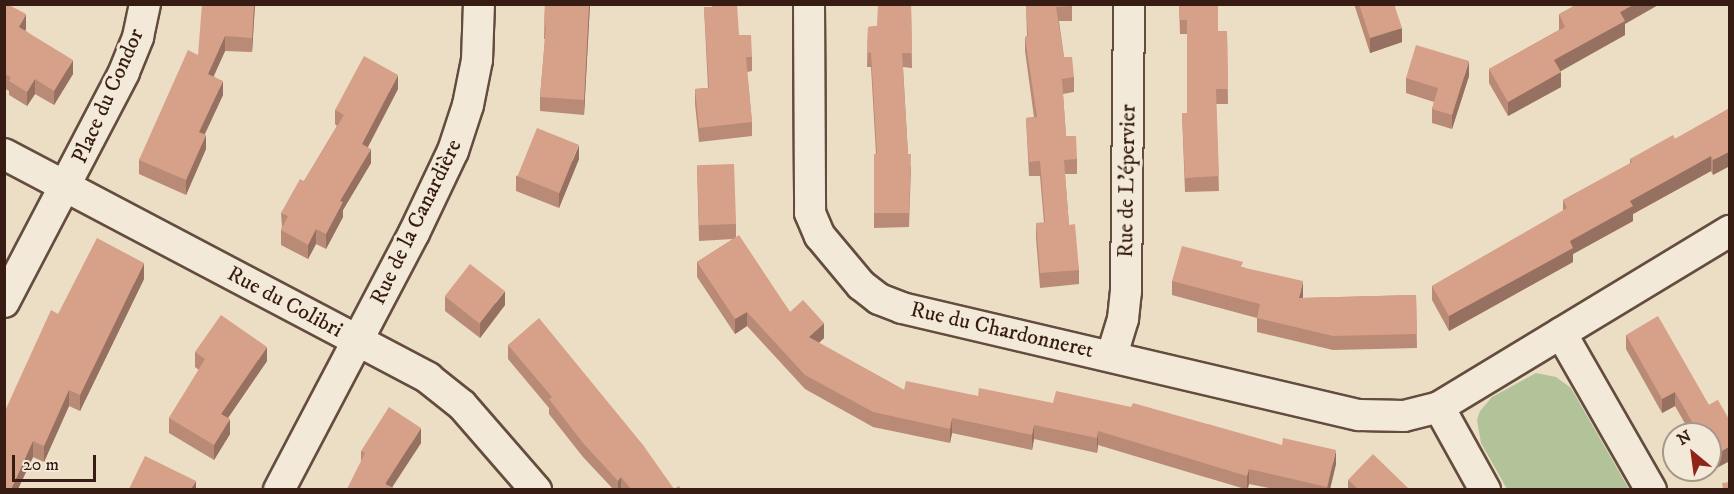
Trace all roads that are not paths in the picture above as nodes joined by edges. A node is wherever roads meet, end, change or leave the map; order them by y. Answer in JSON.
{"nodes":[{"id":1,"x":145,"y":4,"type":"edge"},
{"id":2,"x":479,"y":4,"type":"edge"},
{"id":3,"x":809,"y":4,"type":"edge"},
{"id":4,"x":1129,"y":4,"type":"edge"},
{"id":5,"x":4,"y":154,"type":"edge"},
{"id":6,"x":66,"y":186,"type":"junction"},
{"id":7,"x":1730,"y":231,"type":"edge"},
{"id":8,"x":4,"y":302,"type":"edge"},
{"id":9,"x":1561,"y":333,"type":"junction"},
{"id":10,"x":359,"y":340,"type":"junction"},
{"id":11,"x":1112,"y":355,"type":"junction"},
{"id":12,"x":1439,"y":406,"type":"junction"},
{"id":13,"x":279,"y":489,"type":"edge"},
{"id":14,"x":536,"y":489,"type":"edge"},
{"id":15,"x":1485,"y":489,"type":"edge"},
{"id":16,"x":1650,"y":489,"type":"edge"}],
"edges":[{"from":1,"to":6,"type":"street","name":"Place du Condor"},
{"from":2,"to":10,"type":"street","name":"Rue de la Canardière"},
{"from":3,"to":11,"type":"street","name":"Rue du Chardonneret"},
{"from":4,"to":11,"type":"street","name":"Rue de L'épervier"},
{"from":5,"to":6,"type":"street","name":"Rue du Colibri"},
{"from":6,"to":8,"type":"street","name":"Place du Condor"},
{"from":6,"to":10,"type":"street","name":"Rue du Colibri"},
{"from":7,"to":9,"type":"street","name":"Rue du Chardonneret"},
{"from":9,"to":12,"type":"street","name":"Rue du Chardonneret"},
{"from":9,"to":16,"type":"street"},
{"from":10,"to":13,"type":"street","name":"Rue de la Canardière"},
{"from":10,"to":14,"type":"street","name":"Rue du Colibri"},
{"from":11,"to":12,"type":"street","name":"Rue du Chardonneret"},
{"from":12,"to":15,"type":"street"}]}
